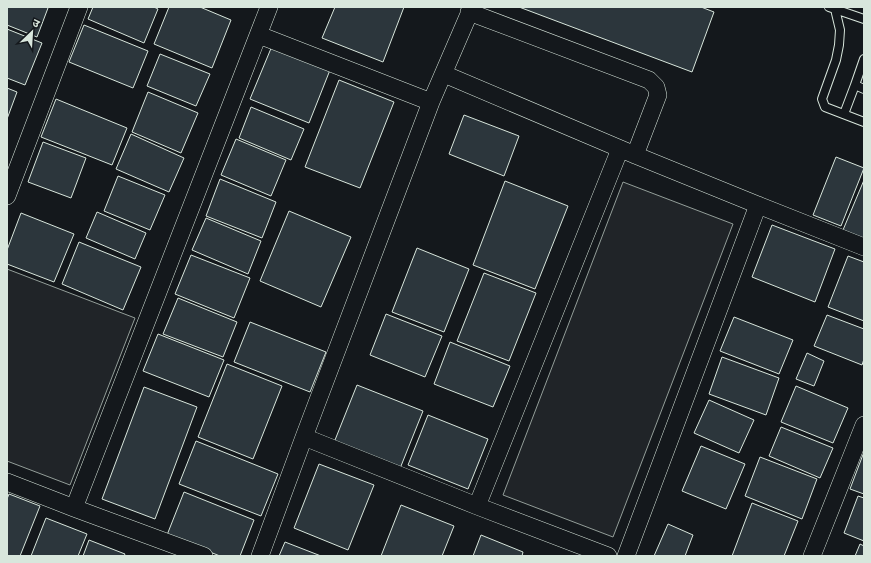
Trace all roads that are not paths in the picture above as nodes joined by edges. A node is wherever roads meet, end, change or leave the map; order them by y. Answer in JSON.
{"nodes":[{"id":1,"x":79,"y":7,"type":"edge"},
{"id":2,"x":269,"y":7,"type":"edge"},
{"id":3,"x":832,"y":8,"type":"edge"},
{"id":4,"x":470,"y":9,"type":"edge"},
{"id":5,"x":864,"y":19,"type":"edge"},
{"id":6,"x":259,"y":35,"type":"junction"},
{"id":7,"x":864,"y":59,"type":"edge"},
{"id":8,"x":444,"y":74,"type":"junction"},
{"id":9,"x":855,"y":85,"type":"junction"},
{"id":10,"x":864,"y":89,"type":"edge"},
{"id":11,"x":431,"y":102,"type":"junction"},
{"id":12,"x":844,"y":114,"type":"junction"},
{"id":13,"x":864,"y":122,"type":"edge"},
{"id":14,"x":628,"y":152,"type":"junction"},
{"id":15,"x":7,"y":196,"type":"edge"},
{"id":16,"x":758,"y":205,"type":"junction"},
{"id":17,"x":864,"y":247,"type":"edge"},
{"id":18,"x":864,"y":426,"type":"edge"},
{"id":19,"x":304,"y":437,"type":"junction"},
{"id":20,"x":7,"y":482,"type":"edge"},
{"id":21,"x":477,"y":506,"type":"junction"},
{"id":22,"x":74,"y":508,"type":"junction"},
{"id":23,"x":204,"y":556,"type":"edge"},
{"id":24,"x":260,"y":556,"type":"edge"},
{"id":25,"x":608,"y":556,"type":"edge"},
{"id":26,"x":626,"y":556,"type":"edge"},
{"id":27,"x":812,"y":556,"type":"edge"}],
"edges":[{"from":1,"to":15,"type":"street"},
{"from":2,"to":6,"type":"street"},
{"from":3,"to":5,"type":"lane"},
{"from":3,"to":12,"type":"lane"},
{"from":4,"to":8,"type":"street"},
{"from":4,"to":14,"type":"street"},
{"from":6,"to":11,"type":"street"},
{"from":6,"to":22,"type":"street"},
{"from":7,"to":9,"type":"lane"},
{"from":8,"to":11,"type":"street"},
{"from":8,"to":14,"type":"street"},
{"from":9,"to":10,"type":"lane"},
{"from":9,"to":12,"type":"lane"},
{"from":11,"to":19,"type":"street"},
{"from":12,"to":13,"type":"lane"},
{"from":14,"to":16,"type":"street"},
{"from":14,"to":21,"type":"street"},
{"from":16,"to":17,"type":"street"},
{"from":16,"to":26,"type":"street"},
{"from":18,"to":27,"type":"street"},
{"from":19,"to":21,"type":"street"},
{"from":19,"to":24,"type":"street"},
{"from":20,"to":22,"type":"street"},
{"from":21,"to":25,"type":"street"},
{"from":22,"to":23,"type":"street"}]}
